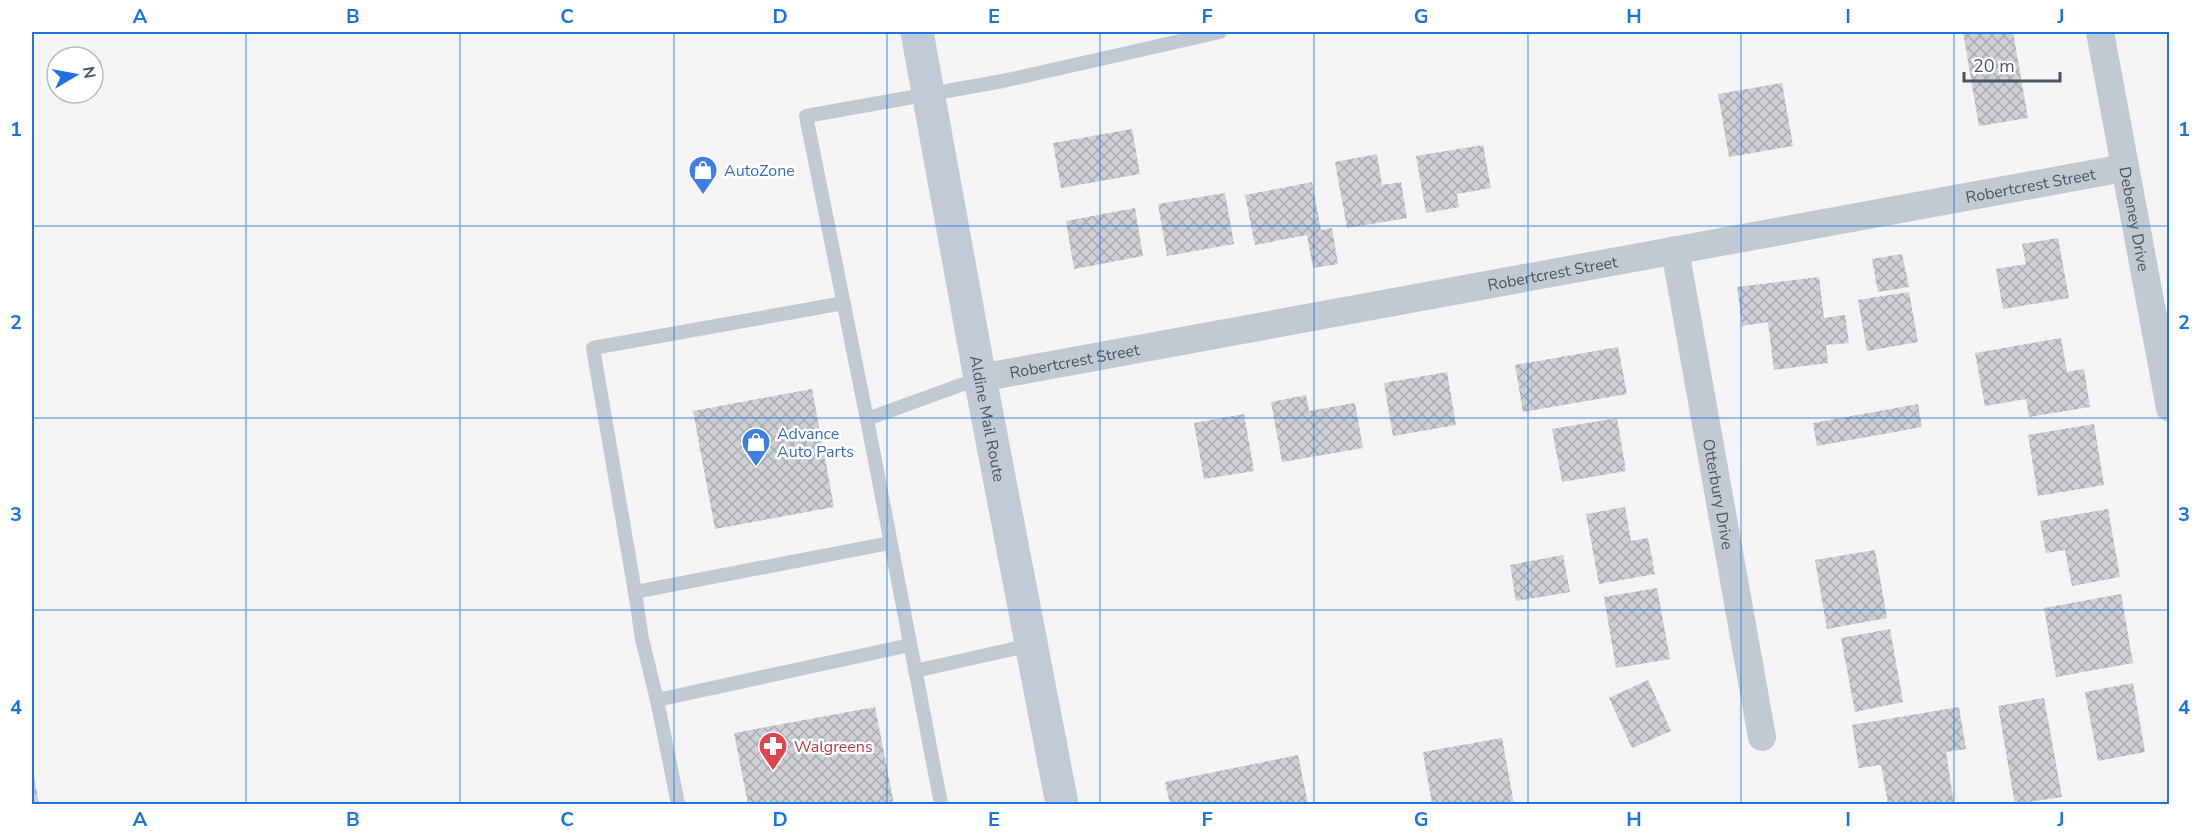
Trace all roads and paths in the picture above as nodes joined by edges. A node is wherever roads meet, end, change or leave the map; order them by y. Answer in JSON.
{"nodes":[{"id":1,"x":917,"y":32,"type":"edge"},
{"id":2,"x":1220,"y":32,"type":"edge"},
{"id":3,"x":2100,"y":32,"type":"edge"},
{"id":4,"x":928,"y":94,"type":"junction"},
{"id":5,"x":2124,"y":168,"type":"junction"},
{"id":6,"x":1676,"y":250,"type":"junction"},
{"id":7,"x":844,"y":303,"type":"junction"},
{"id":8,"x":980,"y":378,"type":"junction"},
{"id":9,"x":2169,"y":406,"type":"edge"},
{"id":10,"x":867,"y":419,"type":"junction"},
{"id":11,"x":890,"y":543,"type":"junction"},
{"id":12,"x":634,"y":592,"type":"junction"},
{"id":13,"x":910,"y":645,"type":"junction"},
{"id":14,"x":1031,"y":645,"type":"junction"},
{"id":15,"x":915,"y":671,"type":"junction"},
{"id":16,"x":657,"y":700,"type":"junction"},
{"id":17,"x":1762,"y":737,"type":"dead end"},
{"id":18,"x":678,"y":804,"type":"edge"},
{"id":19,"x":941,"y":804,"type":"edge"},
{"id":20,"x":1062,"y":804,"type":"edge"}],
"edges":[{"from":1,"to":4,"type":"main road","name":"Aldine Mail Route"},
{"from":2,"to":4,"type":"lane"},
{"from":3,"to":5,"type":"street","name":"Debeney Drive"},
{"from":4,"to":7,"type":"lane"},
{"from":4,"to":8,"type":"main road","name":"Aldine Mail Route"},
{"from":5,"to":6,"type":"street","name":"Robertcrest Street"},
{"from":5,"to":9,"type":"street","name":"Debeney Drive"},
{"from":6,"to":8,"type":"street","name":"Robertcrest Street"},
{"from":6,"to":17,"type":"street","name":"Otterbury Drive"},
{"from":7,"to":10,"type":"lane"},
{"from":7,"to":12,"type":"lane"},
{"from":8,"to":10,"type":"lane"},
{"from":8,"to":14,"type":"main road","name":"Aldine Mail Route"},
{"from":10,"to":11,"type":"lane"},
{"from":11,"to":12,"type":"lane"},
{"from":11,"to":13,"type":"lane"},
{"from":12,"to":16,"type":"lane"},
{"from":13,"to":15,"type":"lane"},
{"from":13,"to":16,"type":"lane"},
{"from":14,"to":15,"type":"lane"},
{"from":14,"to":20,"type":"main road","name":"Aldine Mail Route"},
{"from":15,"to":19,"type":"lane"},
{"from":16,"to":18,"type":"lane"}]}
